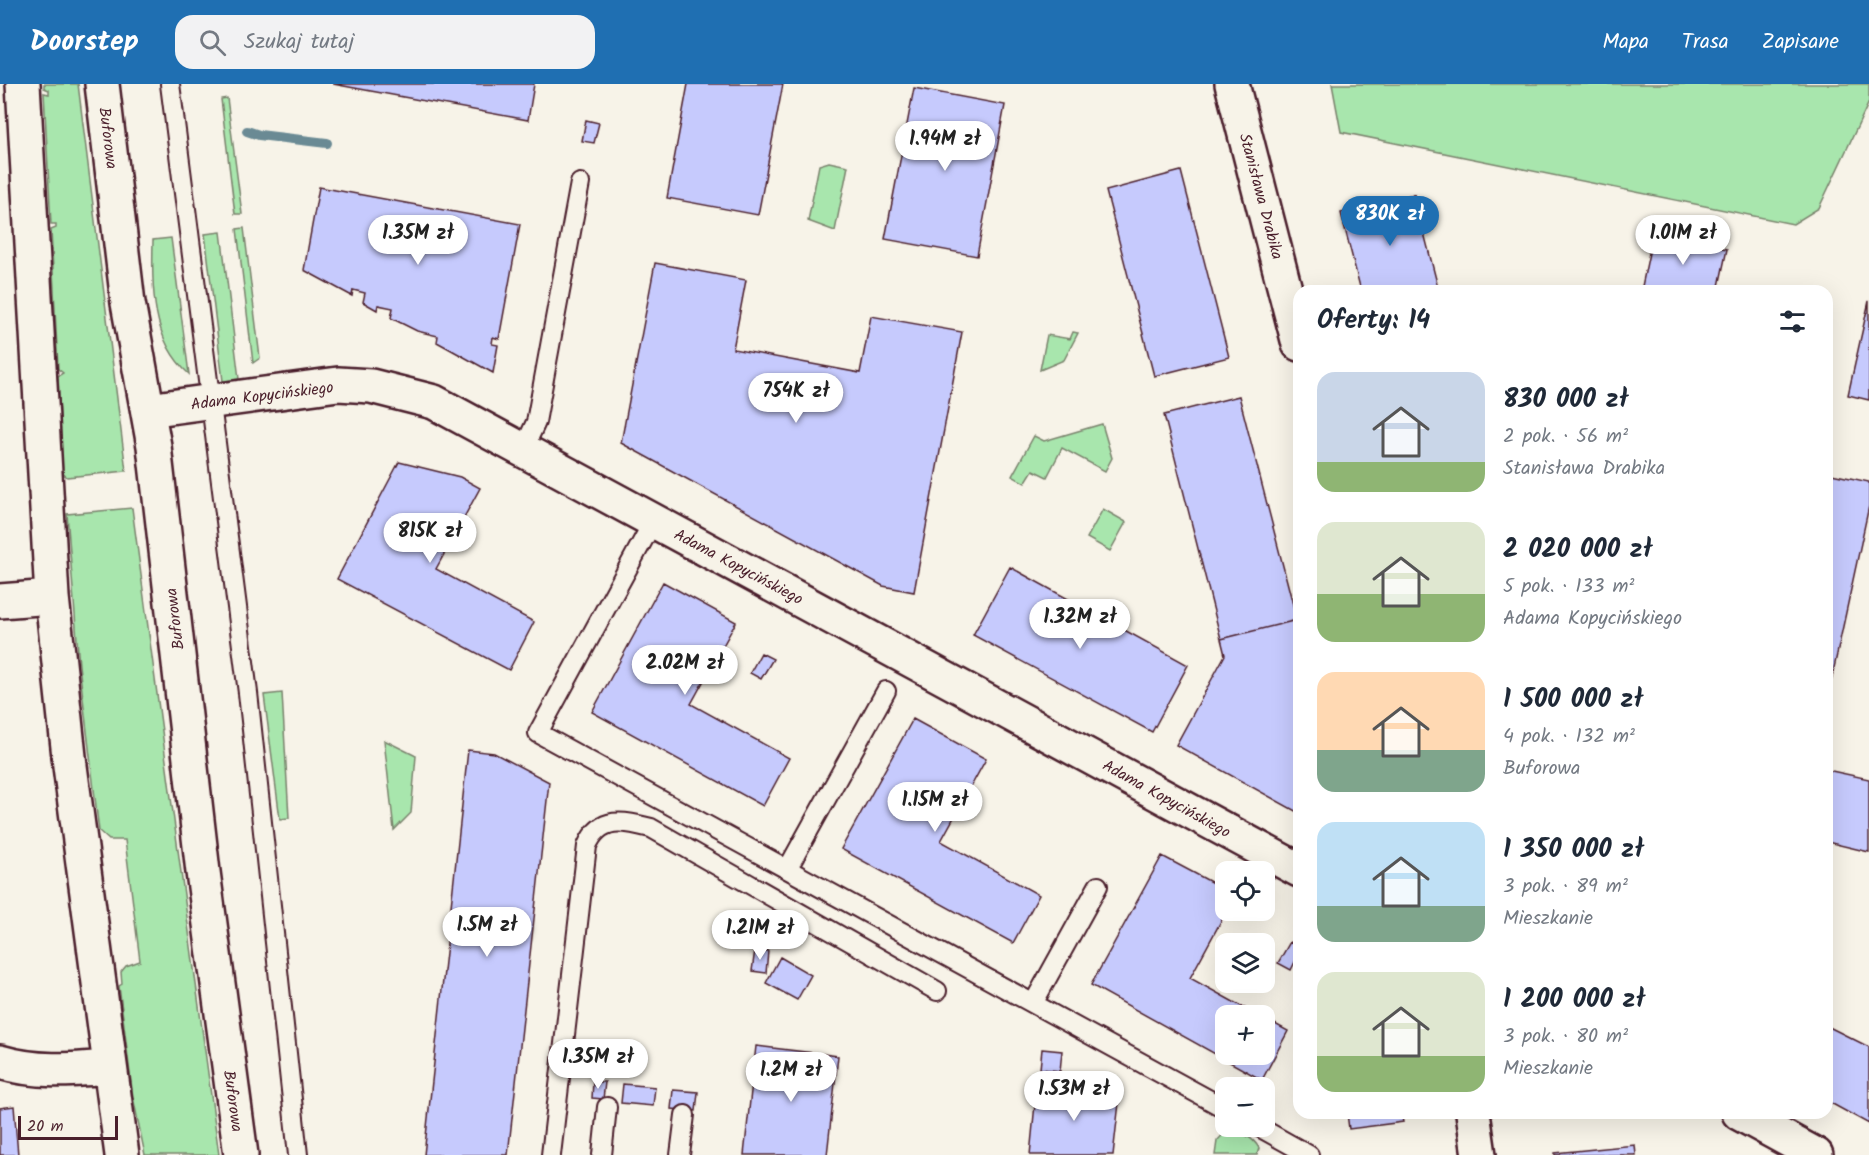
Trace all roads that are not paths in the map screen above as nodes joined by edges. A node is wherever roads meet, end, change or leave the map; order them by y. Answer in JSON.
{"nodes":[{"id":1,"x":23,"y":84,"type":"edge"},
{"id":2,"x":102,"y":84,"type":"edge"},
{"id":3,"x":170,"y":84,"type":"edge"},
{"id":4,"x":1232,"y":84,"type":"edge"},
{"id":5,"x":580,"y":183,"type":"dead end"},
{"id":6,"x":1293,"y":321,"type":"edge"},
{"id":7,"x":210,"y":401,"type":"junction"},
{"id":8,"x":148,"y":410,"type":"junction"},
{"id":9,"x":523,"y":450,"type":"junction"},
{"id":10,"x":654,"y":520,"type":"junction"},
{"id":11,"x":52,"y":597,"type":"junction"},
{"id":12,"x":0,"y":601,"type":"edge"},
{"id":13,"x":886,"y":691,"type":"dead end"},
{"id":14,"x":1293,"y":867,"type":"edge"},
{"id":15,"x":788,"y":868,"type":"junction"},
{"id":16,"x":1098,"y":886,"type":"dead end"},
{"id":17,"x":937,"y":991,"type":"dead end"},
{"id":18,"x":1034,"y":1002,"type":"junction"},
{"id":19,"x":0,"y":1062,"type":"edge"},
{"id":20,"x":109,"y":1067,"type":"junction"},
{"id":21,"x":1215,"y":1103,"type":"edge"},
{"id":22,"x":607,"y":1107,"type":"dead end"},
{"id":23,"x":685,"y":1115,"type":"dead end"},
{"id":24,"x":1474,"y":1119,"type":"edge"},
{"id":25,"x":1750,"y":1119,"type":"edge"},
{"id":26,"x":1275,"y":1136,"type":"edge"},
{"id":27,"x":122,"y":1155,"type":"edge"},
{"id":28,"x":241,"y":1155,"type":"edge"},
{"id":29,"x":298,"y":1155,"type":"edge"},
{"id":30,"x":551,"y":1155,"type":"edge"},
{"id":31,"x":602,"y":1155,"type":"edge"},
{"id":32,"x":680,"y":1155,"type":"edge"},
{"id":33,"x":1309,"y":1155,"type":"edge"},
{"id":34,"x":1479,"y":1155,"type":"edge"},
{"id":35,"x":1816,"y":1155,"type":"edge"}],
"edges":[{"from":1,"to":11,"type":"street"},
{"from":2,"to":8,"type":"street","name":"Buforowa"},
{"from":3,"to":7,"type":"lane"},
{"from":4,"to":6,"type":"street","name":"Stanisława Drabika"},
{"from":5,"to":9,"type":"lane"},
{"from":7,"to":8,"type":"street","name":"Adama Kopycińskiego"},
{"from":7,"to":9,"type":"street","name":"Adama Kopycińskiego"},
{"from":7,"to":29,"type":"lane"},
{"from":8,"to":28,"type":"street","name":"Buforowa"},
{"from":9,"to":10,"type":"street","name":"Adama Kopycińskiego"},
{"from":10,"to":14,"type":"street","name":"Adama Kopycińskiego"},
{"from":10,"to":15,"type":"lane"},
{"from":11,"to":12,"type":"street"},
{"from":11,"to":20,"type":"street"},
{"from":13,"to":15,"type":"lane"},
{"from":15,"to":18,"type":"lane"},
{"from":16,"to":18,"type":"lane"},
{"from":17,"to":30,"type":"lane"},
{"from":18,"to":21,"type":"lane"},
{"from":19,"to":20,"type":"street"},
{"from":20,"to":27,"type":"street"},
{"from":22,"to":31,"type":"lane"},
{"from":23,"to":32,"type":"lane"},
{"from":24,"to":34,"type":"street"},
{"from":25,"to":35,"type":"street"},
{"from":26,"to":33,"type":"lane"}]}
